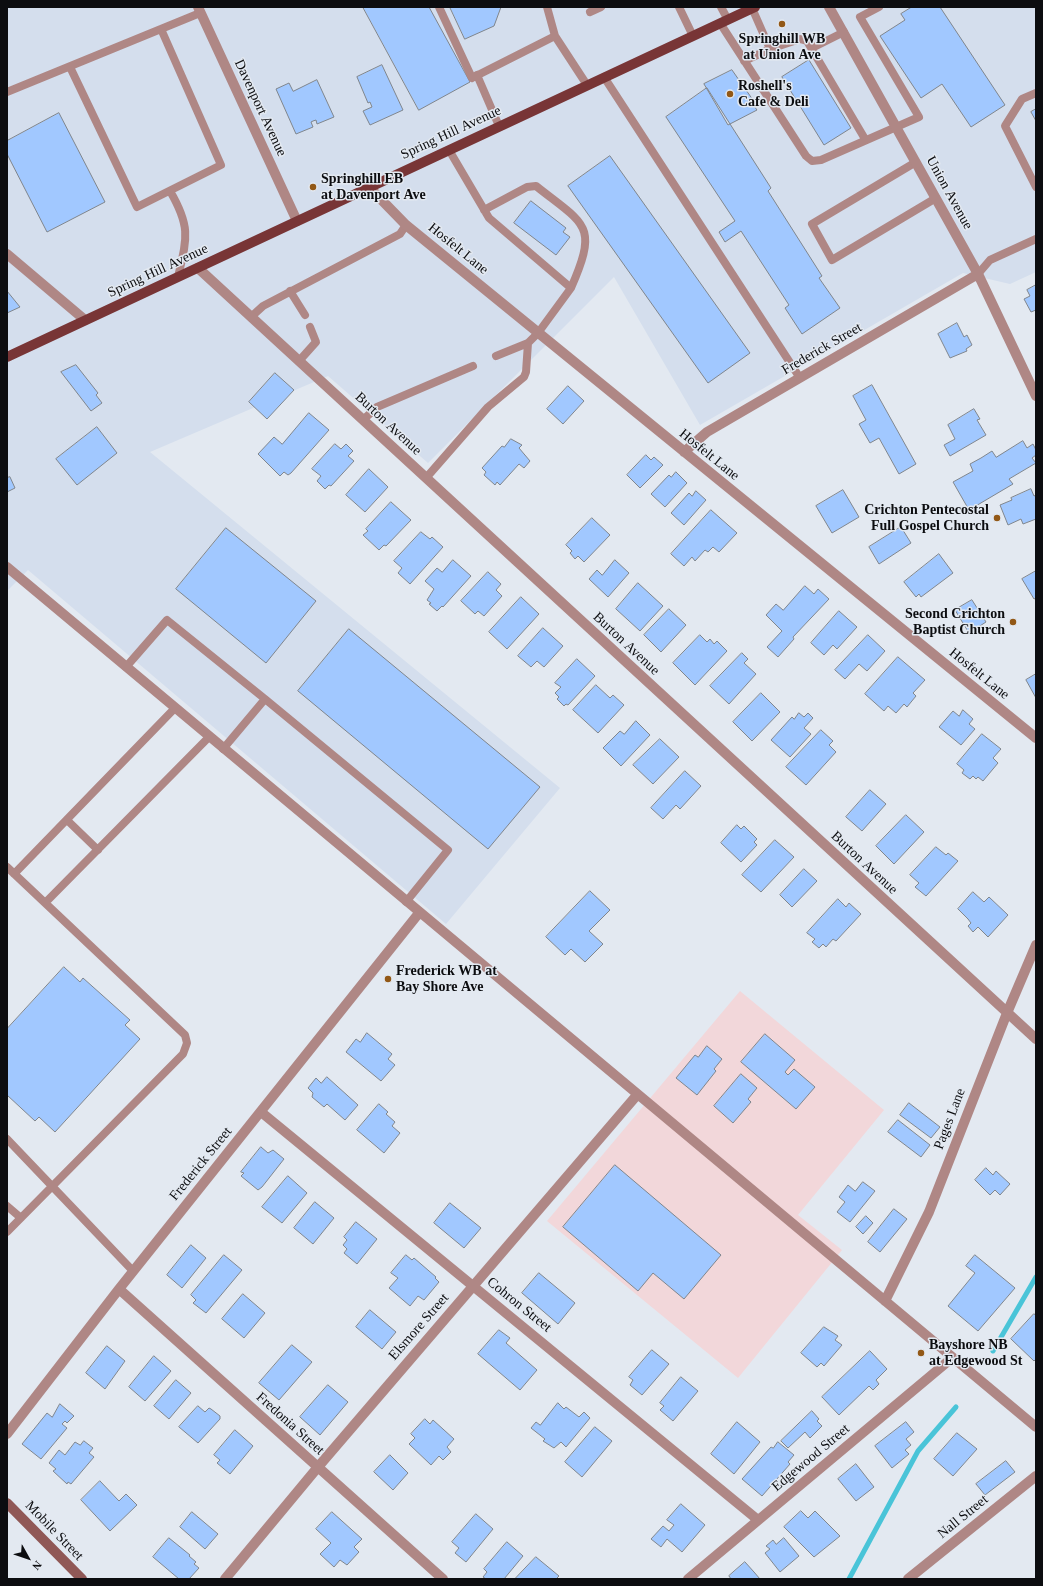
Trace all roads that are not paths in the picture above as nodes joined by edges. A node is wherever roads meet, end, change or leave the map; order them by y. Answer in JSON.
{"nodes":[{"id":1,"x":439,"y":7,"type":"edge"},
{"id":2,"x":547,"y":7,"type":"edge"},
{"id":3,"x":601,"y":7,"type":"edge"},
{"id":4,"x":679,"y":7,"type":"edge"},
{"id":5,"x":721,"y":7,"type":"edge"},
{"id":6,"x":829,"y":7,"type":"edge"},
{"id":7,"x":753,"y":8,"type":"edge"},
{"id":8,"x":874,"y":8,"type":"edge"},
{"id":9,"x":199,"y":10,"type":"edge"},
{"id":10,"x":590,"y":12,"type":"dead end"},
{"id":11,"x":724,"y":22,"type":"junction"},
{"id":12,"x":161,"y":29,"type":"junction"},
{"id":13,"x":844,"y":32,"type":"junction"},
{"id":14,"x":555,"y":36,"type":"junction"},
{"id":15,"x":693,"y":36,"type":"junction"},
{"id":16,"x":812,"y":48,"type":"junction"},
{"id":17,"x":770,"y":49,"type":"junction"},
{"id":18,"x":744,"y":61,"type":"junction"},
{"id":19,"x":70,"y":67,"type":"junction"},
{"id":20,"x":477,"y":75,"type":"junction"},
{"id":21,"x":604,"y":77,"type":"junction"},
{"id":22,"x":587,"y":85,"type":"junction"},
{"id":23,"x":7,"y":92,"type":"edge"},
{"id":24,"x":1036,"y":92,"type":"edge"},
{"id":25,"x":499,"y":126,"type":"junction"},
{"id":26,"x":896,"y":128,"type":"junction"},
{"id":27,"x":865,"y":139,"type":"junction"},
{"id":28,"x":449,"y":150,"type":"junction"},
{"id":29,"x":916,"y":162,"type":"junction"},
{"id":30,"x":369,"y":187,"type":"junction"},
{"id":31,"x":1036,"y":187,"type":"edge"},
{"id":32,"x":170,"y":191,"type":"junction"},
{"id":33,"x":936,"y":198,"type":"junction"},
{"id":34,"x":484,"y":210,"type":"junction"},
{"id":35,"x":297,"y":221,"type":"junction"},
{"id":36,"x":406,"y":225,"type":"junction"},
{"id":37,"x":1036,"y":239,"type":"edge"},
{"id":38,"x":7,"y":254,"type":"edge"},
{"id":39,"x":198,"y":268,"type":"junction"},
{"id":40,"x":978,"y":274,"type":"junction"},
{"id":41,"x":178,"y":277,"type":"junction"},
{"id":42,"x":571,"y":288,"type":"junction"},
{"id":43,"x":290,"y":291,"type":"junction"},
{"id":44,"x":305,"y":315,"type":"dead end"},
{"id":45,"x":251,"y":317,"type":"junction"},
{"id":46,"x":85,"y":320,"type":"junction"},
{"id":47,"x":310,"y":327,"type":"dead end"},
{"id":48,"x":538,"y":333,"type":"junction"},
{"id":49,"x":528,"y":343,"type":"junction"},
{"id":50,"x":496,"y":356,"type":"dead end"},
{"id":51,"x":7,"y":357,"type":"edge"},
{"id":52,"x":300,"y":362,"type":"junction"},
{"id":53,"x":473,"y":366,"type":"dead end"},
{"id":54,"x":800,"y":378,"type":"junction"},
{"id":55,"x":1036,"y":396,"type":"edge"},
{"id":56,"x":363,"y":420,"type":"junction"},
{"id":57,"x":684,"y":452,"type":"junction"},
{"id":58,"x":426,"y":478,"type":"junction"},
{"id":59,"x":7,"y":567,"type":"edge"},
{"id":60,"x":126,"y":667,"type":"junction"},
{"id":61,"x":265,"y":699,"type":"junction"},
{"id":62,"x":175,"y":708,"type":"junction"},
{"id":63,"x":209,"y":737,"type":"junction"},
{"id":64,"x":1036,"y":738,"type":"edge"},
{"id":65,"x":222,"y":748,"type":"junction"},
{"id":66,"x":67,"y":820,"type":"junction"},
{"id":67,"x":98,"y":850,"type":"junction"},
{"id":68,"x":7,"y":867,"type":"edge"},
{"id":69,"x":14,"y":874,"type":"junction"},
{"id":70,"x":406,"y":902,"type":"junction"},
{"id":71,"x":45,"y":903,"type":"junction"},
{"id":72,"x":419,"y":913,"type":"junction"},
{"id":73,"x":1036,"y":945,"type":"edge"},
{"id":74,"x":1007,"y":1013,"type":"junction"},
{"id":75,"x":1036,"y":1039,"type":"edge"},
{"id":76,"x":637,"y":1095,"type":"junction"},
{"id":77,"x":261,"y":1112,"type":"junction"},
{"id":78,"x":7,"y":1139,"type":"edge"},
{"id":79,"x":52,"y":1187,"type":"junction"},
{"id":80,"x":7,"y":1206,"type":"edge"},
{"id":81,"x":21,"y":1218,"type":"junction"},
{"id":82,"x":7,"y":1232,"type":"edge"},
{"id":83,"x":133,"y":1271,"type":"junction"},
{"id":84,"x":473,"y":1286,"type":"junction"},
{"id":85,"x":119,"y":1289,"type":"junction"},
{"id":86,"x":885,"y":1301,"type":"junction"},
{"id":87,"x":952,"y":1358,"type":"junction"},
{"id":88,"x":1036,"y":1427,"type":"edge"},
{"id":89,"x":7,"y":1434,"type":"edge"},
{"id":90,"x":318,"y":1467,"type":"junction"},
{"id":91,"x":1036,"y":1476,"type":"edge"},
{"id":92,"x":7,"y":1503,"type":"edge"},
{"id":93,"x":758,"y":1520,"type":"junction"},
{"id":94,"x":82,"y":1579,"type":"edge"},
{"id":95,"x":225,"y":1579,"type":"edge"},
{"id":96,"x":442,"y":1579,"type":"edge"},
{"id":97,"x":688,"y":1579,"type":"edge"},
{"id":98,"x":908,"y":1579,"type":"edge"}],
"edges":[{"from":1,"to":20,"type":"lane"},
{"from":2,"to":14,"type":"lane"},
{"from":3,"to":10,"type":"lane"},
{"from":4,"to":15,"type":"lane"},
{"from":5,"to":11,"type":"lane"},
{"from":6,"to":13,"type":"street","name":"Union Avenue"},
{"from":7,"to":11,"type":"main road","name":"Spring Hill Avenue"},
{"from":7,"to":17,"type":"lane"},
{"from":8,"to":26,"type":"lane"},
{"from":9,"to":12,"type":"lane"},
{"from":9,"to":35,"type":"street","name":"Davenport Avenue"},
{"from":11,"to":15,"type":"main road","name":"Spring Hill Avenue"},
{"from":11,"to":18,"type":"lane"},
{"from":12,"to":19,"type":"lane"},
{"from":12,"to":32,"type":"lane"},
{"from":13,"to":16,"type":"lane"},
{"from":13,"to":26,"type":"street","name":"Union Avenue"},
{"from":14,"to":20,"type":"lane"},
{"from":14,"to":22,"type":"lane"},
{"from":15,"to":21,"type":"main road","name":"Spring Hill Avenue"},
{"from":16,"to":17,"type":"lane"},
{"from":16,"to":27,"type":"lane"},
{"from":17,"to":18,"type":"lane"},
{"from":18,"to":27,"type":"lane"},
{"from":19,"to":23,"type":"lane"},
{"from":19,"to":32,"type":"lane"},
{"from":20,"to":25,"type":"lane"},
{"from":21,"to":22,"type":"main road","name":"Spring Hill Avenue"},
{"from":21,"to":54,"type":"lane"},
{"from":22,"to":25,"type":"main road","name":"Spring Hill Avenue"},
{"from":24,"to":31,"type":"lane"},
{"from":25,"to":28,"type":"main road","name":"Spring Hill Avenue"},
{"from":26,"to":27,"type":"lane"},
{"from":26,"to":29,"type":"street","name":"Union Avenue"},
{"from":28,"to":30,"type":"main road","name":"Spring Hill Avenue"},
{"from":28,"to":34,"type":"lane"},
{"from":29,"to":33,"type":"street","name":"Union Avenue"},
{"from":29,"to":33,"type":"lane"},
{"from":30,"to":35,"type":"main road","name":"Spring Hill Avenue"},
{"from":30,"to":36,"type":"street","name":"Hosfelt Lane"},
{"from":32,"to":41,"type":"lane"},
{"from":33,"to":40,"type":"street","name":"Union Avenue"},
{"from":34,"to":42,"type":"lane"},
{"from":34,"to":42,"type":"lane"},
{"from":35,"to":39,"type":"main road","name":"Spring Hill Avenue"},
{"from":36,"to":43,"type":"lane"},
{"from":36,"to":48,"type":"street","name":"Hosfelt Lane"},
{"from":37,"to":40,"type":"lane"},
{"from":38,"to":46,"type":"street"},
{"from":39,"to":41,"type":"main road","name":"Spring Hill Avenue"},
{"from":39,"to":45,"type":"street","name":"Burton Avenue"},
{"from":40,"to":54,"type":"street","name":"Frederick Street"},
{"from":40,"to":55,"type":"street","name":"Union Avenue"},
{"from":41,"to":46,"type":"main road","name":"Spring Hill Avenue"},
{"from":42,"to":48,"type":"lane"},
{"from":43,"to":44,"type":"lane"},
{"from":43,"to":45,"type":"lane"},
{"from":45,"to":52,"type":"street","name":"Burton Avenue"},
{"from":46,"to":51,"type":"main road","name":"Spring Hill Avenue"},
{"from":47,"to":52,"type":"lane"},
{"from":48,"to":49,"type":"lane"},
{"from":48,"to":57,"type":"street","name":"Hosfelt Lane"},
{"from":49,"to":50,"type":"lane"},
{"from":49,"to":58,"type":"lane"},
{"from":52,"to":56,"type":"street","name":"Burton Avenue"},
{"from":53,"to":56,"type":"lane"},
{"from":54,"to":57,"type":"street","name":"Frederick Street"},
{"from":56,"to":58,"type":"street","name":"Burton Avenue"},
{"from":57,"to":64,"type":"street","name":"Hosfelt Lane"},
{"from":58,"to":74,"type":"street","name":"Burton Avenue"},
{"from":59,"to":60,"type":"street"},
{"from":60,"to":61,"type":"lane"},
{"from":60,"to":62,"type":"street"},
{"from":61,"to":65,"type":"lane"},
{"from":61,"to":70,"type":"lane"},
{"from":62,"to":63,"type":"street"},
{"from":62,"to":66,"type":"lane"},
{"from":63,"to":65,"type":"street"},
{"from":63,"to":67,"type":"lane"},
{"from":65,"to":70,"type":"street"},
{"from":66,"to":67,"type":"lane"},
{"from":66,"to":69,"type":"lane"},
{"from":67,"to":71,"type":"lane"},
{"from":68,"to":69,"type":"lane"},
{"from":69,"to":71,"type":"lane"},
{"from":70,"to":72,"type":"street"},
{"from":71,"to":79,"type":"lane"},
{"from":72,"to":76,"type":"street"},
{"from":72,"to":77,"type":"street","name":"Frederick Street"},
{"from":73,"to":74,"type":"street","name":"Pages Lane"},
{"from":74,"to":75,"type":"street","name":"Burton Avenue"},
{"from":74,"to":86,"type":"street","name":"Pages Lane"},
{"from":76,"to":84,"type":"street","name":"Elsmore Street"},
{"from":76,"to":86,"type":"street"},
{"from":77,"to":83,"type":"street","name":"Frederick Street"},
{"from":77,"to":84,"type":"street","name":"Cohron Street"},
{"from":78,"to":79,"type":"lane"},
{"from":79,"to":81,"type":"lane"},
{"from":79,"to":83,"type":"lane"},
{"from":80,"to":81,"type":"lane"},
{"from":81,"to":82,"type":"lane"},
{"from":83,"to":85,"type":"street","name":"Frederick Street"},
{"from":84,"to":90,"type":"street","name":"Elsmore Street"},
{"from":84,"to":93,"type":"street","name":"Cohron Street"},
{"from":85,"to":89,"type":"street","name":"Frederick Street"},
{"from":85,"to":90,"type":"street","name":"Fredonia Street"},
{"from":86,"to":87,"type":"street"},
{"from":87,"to":88,"type":"street"},
{"from":87,"to":93,"type":"street","name":"Edgewood Street"},
{"from":90,"to":95,"type":"street","name":"Elsmore Street"},
{"from":90,"to":96,"type":"street","name":"Fredonia Street"},
{"from":91,"to":98,"type":"street","name":"Nall Street"},
{"from":92,"to":94,"type":"street","name":"Mobile Street"},
{"from":93,"to":97,"type":"street","name":"Edgewood Street"}]}
